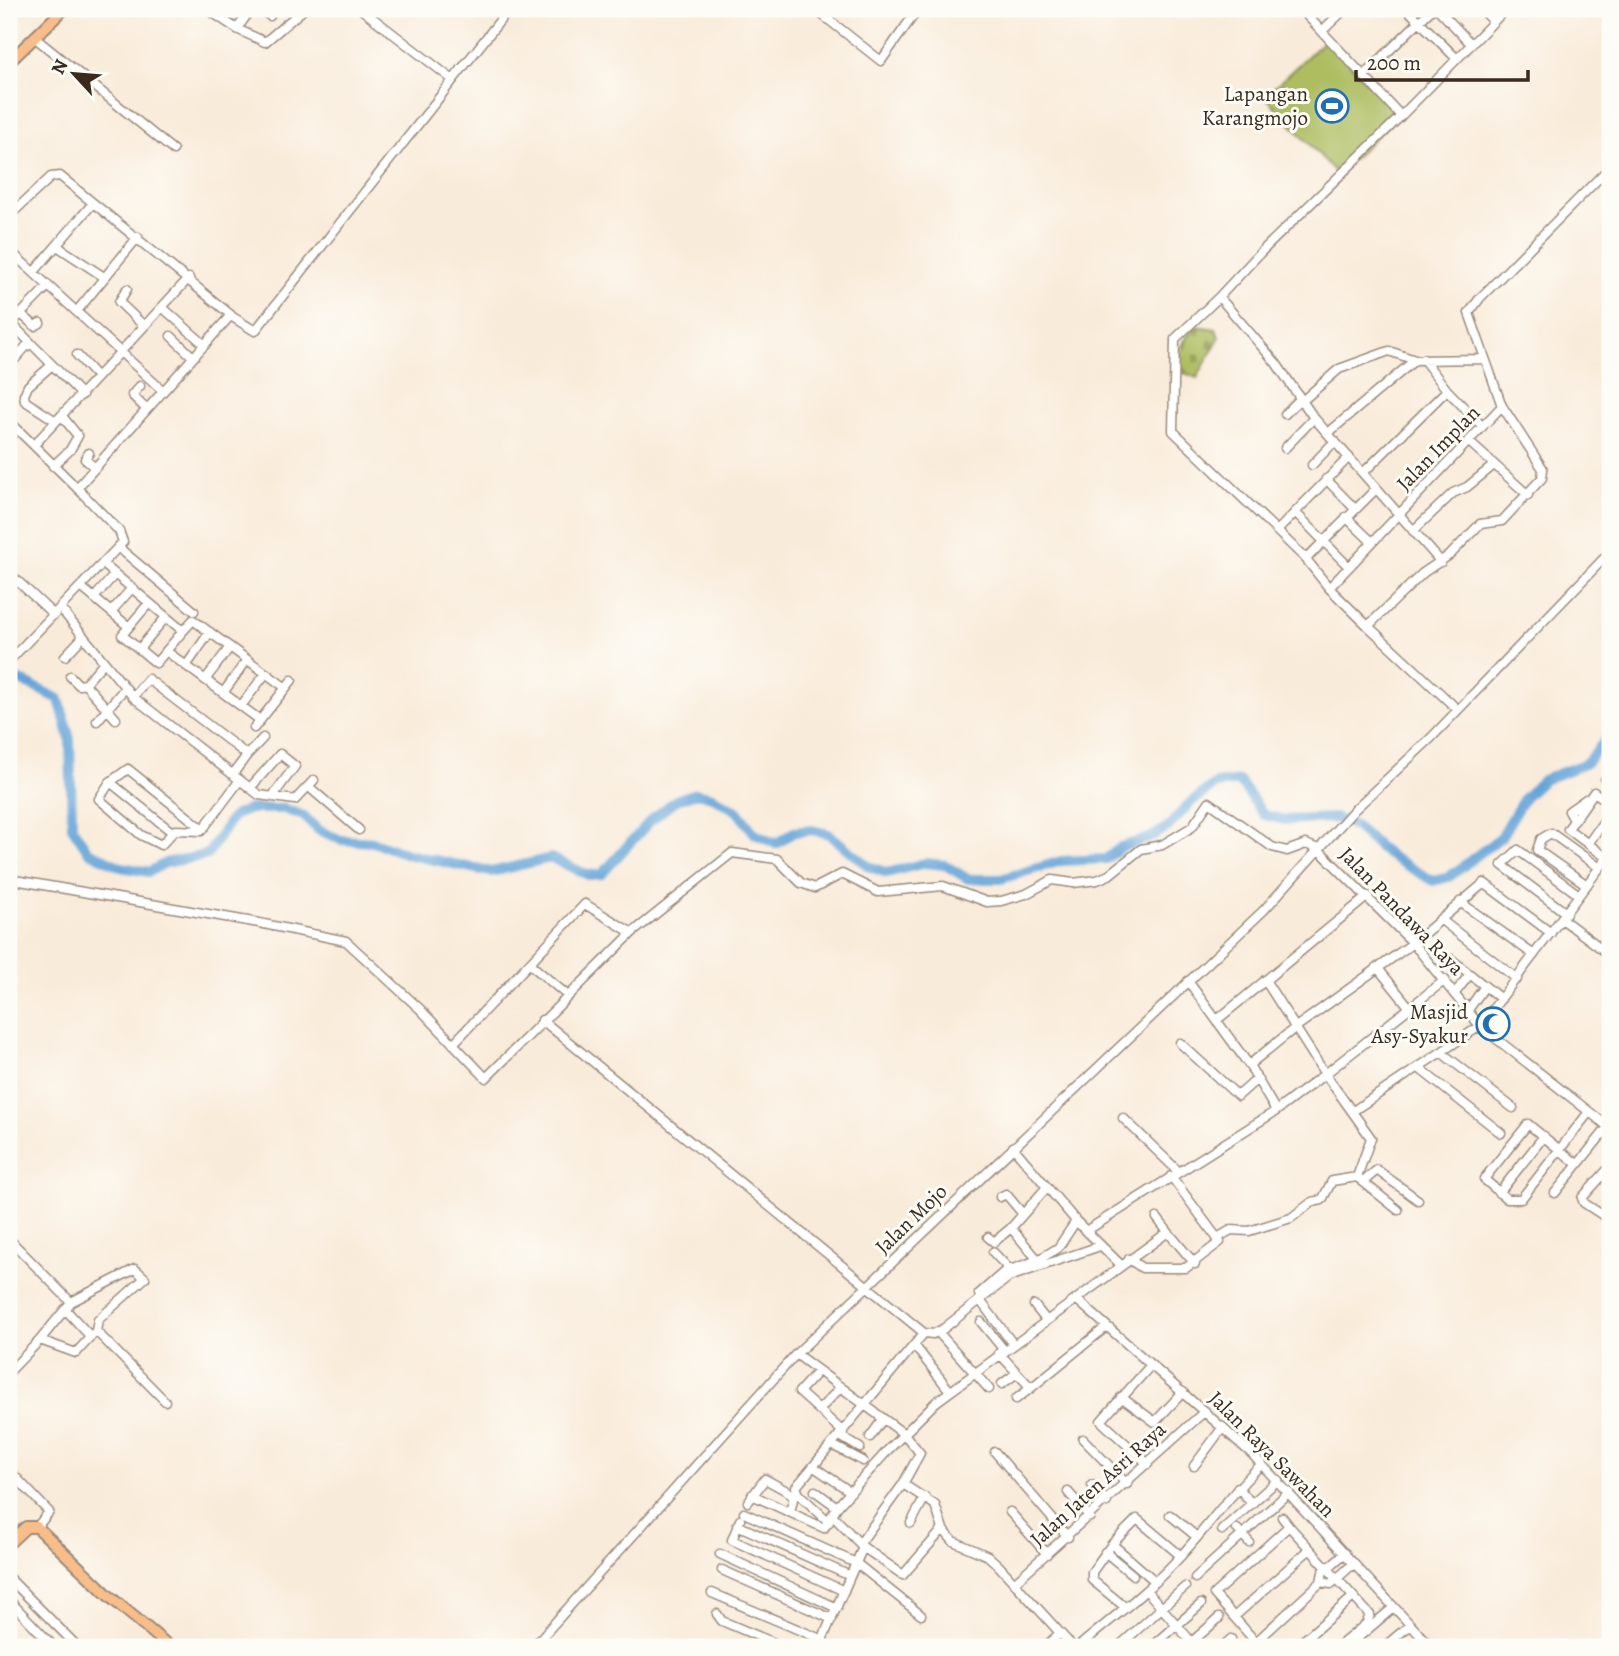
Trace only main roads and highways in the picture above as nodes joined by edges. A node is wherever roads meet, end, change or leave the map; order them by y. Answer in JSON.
{"nodes":[{"id":1,"x":64,"y":9,"type":"edge"},
{"id":2,"x":9,"y":62,"type":"edge"},
{"id":3,"x":9,"y":1543,"type":"edge"},
{"id":4,"x":170,"y":1647,"type":"edge"}],
"edges":[{"from":1,"to":2,"type":"main road"},
{"from":3,"to":4,"type":"main road"}]}
